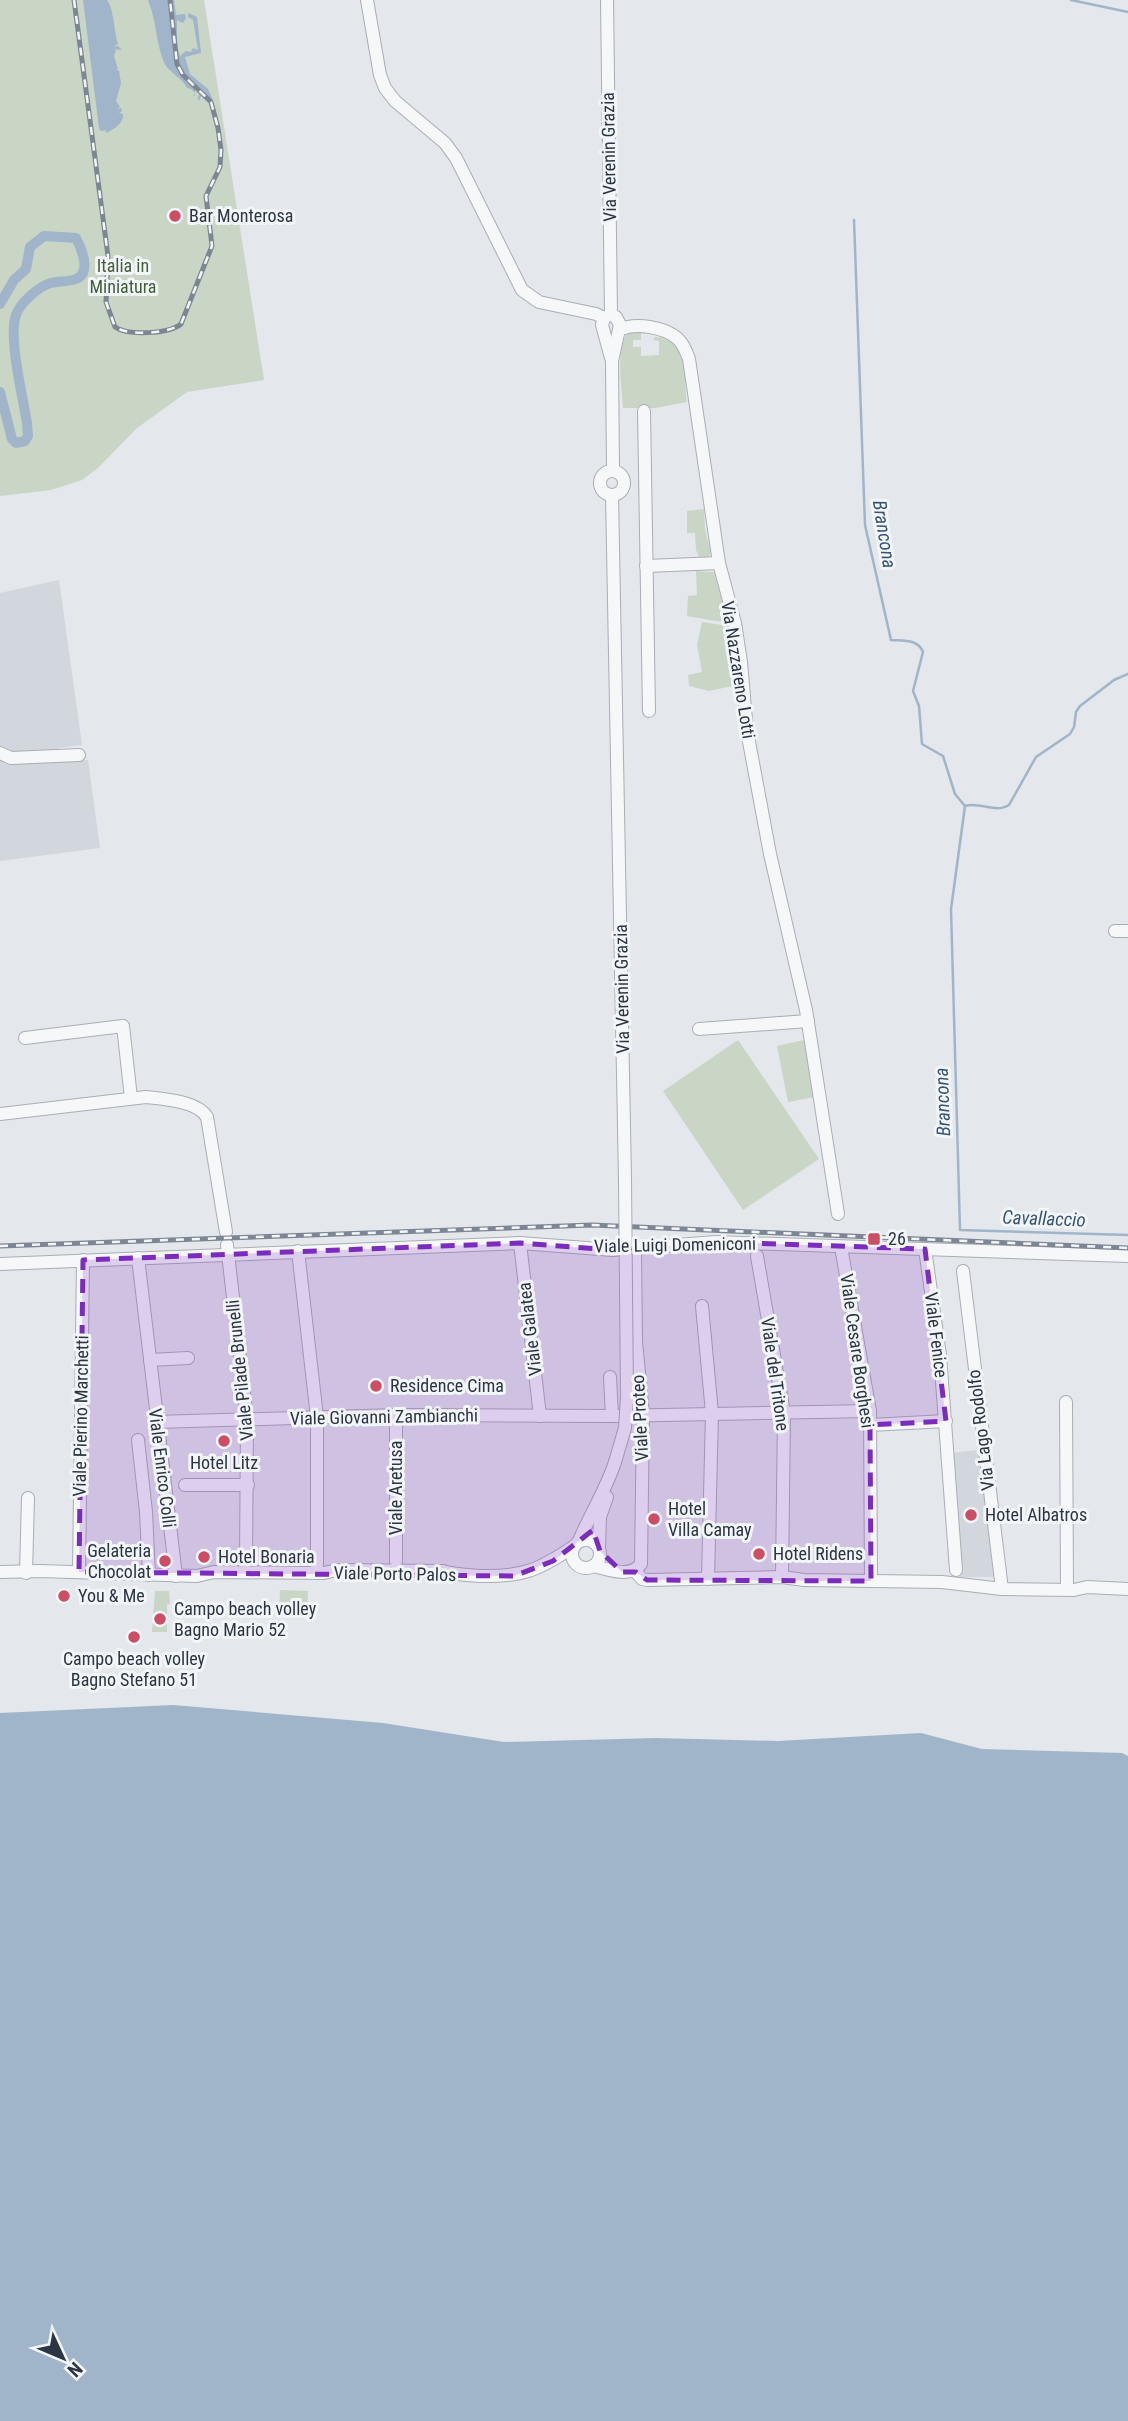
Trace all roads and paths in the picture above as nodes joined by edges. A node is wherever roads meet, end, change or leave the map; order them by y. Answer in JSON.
{"nodes":[{"id":1,"x":367,"y":0,"type":"edge"},
{"id":2,"x":607,"y":0,"type":"edge"},
{"id":3,"x":610,"y":316,"type":"junction"},
{"id":4,"x":642,"y":325,"type":"junction"},
{"id":5,"x":619,"y":330,"type":"junction"},
{"id":6,"x":612,"y":361,"type":"junction"},
{"id":7,"x":644,"y":411,"type":"dead end"},
{"id":8,"x":719,"y":563,"type":"junction"},
{"id":9,"x":646,"y":566,"type":"junction"},
{"id":10,"x":649,"y":711,"type":"dead end"},
{"id":11,"x":0,"y":753,"type":"edge"},
{"id":12,"x":79,"y":755,"type":"dead end"},
{"id":13,"x":808,"y":1021,"type":"junction"},
{"id":14,"x":699,"y":1029,"type":"dead end"},
{"id":15,"x":26,"y":1038,"type":"dead end"},
{"id":16,"x":131,"y":1098,"type":"junction"},
{"id":17,"x":0,"y":1114,"type":"edge"},
{"id":18,"x":838,"y":1213,"type":"dead end"},
{"id":19,"x":520,"y":1243,"type":"junction"},
{"id":20,"x":227,"y":1245,"type":"junction"},
{"id":21,"x":841,"y":1247,"type":"junction"},
{"id":22,"x":925,"y":1249,"type":"junction"},
{"id":23,"x":635,"y":1250,"type":"junction"},
{"id":24,"x":298,"y":1251,"type":"junction"},
{"id":25,"x":757,"y":1256,"type":"dead end"},
{"id":26,"x":1128,"y":1256,"type":"edge"},
{"id":27,"x":138,"y":1258,"type":"junction"},
{"id":28,"x":83,"y":1261,"type":"junction"},
{"id":29,"x":0,"y":1264,"type":"edge"},
{"id":30,"x":963,"y":1270,"type":"dead end"},
{"id":31,"x":702,"y":1306,"type":"dead end"},
{"id":32,"x":188,"y":1358,"type":"dead end"},
{"id":33,"x":150,"y":1360,"type":"junction"},
{"id":34,"x":610,"y":1377,"type":"dead end"},
{"id":35,"x":1066,"y":1402,"type":"dead end"},
{"id":36,"x":870,"y":1411,"type":"junction"},
{"id":37,"x":712,"y":1413,"type":"junction"},
{"id":38,"x":784,"y":1413,"type":"junction"},
{"id":39,"x":643,"y":1414,"type":"junction"},
{"id":40,"x":396,"y":1415,"type":"junction"},
{"id":41,"x":540,"y":1416,"type":"junction"},
{"id":42,"x":612,"y":1416,"type":"junction"},
{"id":43,"x":317,"y":1417,"type":"junction"},
{"id":44,"x":247,"y":1419,"type":"junction"},
{"id":45,"x":946,"y":1421,"type":"junction"},
{"id":46,"x":156,"y":1422,"type":"junction"},
{"id":47,"x":870,"y":1425,"type":"junction"},
{"id":48,"x":138,"y":1440,"type":"dead end"},
{"id":49,"x":609,"y":1480,"type":"junction"},
{"id":50,"x":185,"y":1485,"type":"dead end"},
{"id":51,"x":248,"y":1485,"type":"junction"},
{"id":52,"x":28,"y":1498,"type":"dead end"},
{"id":53,"x":576,"y":1544,"type":"junction"},
{"id":54,"x":600,"y":1549,"type":"junction"},
{"id":55,"x":396,"y":1561,"type":"dead end"},
{"id":56,"x":246,"y":1562,"type":"dead end"},
{"id":57,"x":593,"y":1566,"type":"junction"},
{"id":58,"x":956,"y":1570,"type":"dead end"},
{"id":59,"x":629,"y":1571,"type":"junction"},
{"id":60,"x":0,"y":1572,"type":"edge"},
{"id":61,"x":79,"y":1572,"type":"junction"},
{"id":62,"x":26,"y":1573,"type":"junction"},
{"id":63,"x":317,"y":1573,"type":"junction"},
{"id":64,"x":149,"y":1575,"type":"junction"},
{"id":65,"x":176,"y":1576,"type":"junction"},
{"id":66,"x":782,"y":1577,"type":"junction"},
{"id":67,"x":708,"y":1579,"type":"junction"},
{"id":68,"x":871,"y":1581,"type":"junction"},
{"id":69,"x":1002,"y":1589,"type":"junction"},
{"id":70,"x":1067,"y":1589,"type":"junction"},
{"id":71,"x":1128,"y":1589,"type":"edge"}],
"edges":[{"from":1,"to":3,"type":"street"},
{"from":2,"to":3,"type":"street","name":"Via Verenin Grazia"},
{"from":3,"to":4,"type":"street","name":"Via Nazzareno Lotti"},
{"from":3,"to":5,"type":"street","name":"Via Verenin Grazia"},
{"from":3,"to":6,"type":"street","name":"Via Verenin Grazia"},
{"from":4,"to":5,"type":"street"},
{"from":4,"to":8,"type":"street","name":"Via Nazzareno Lotti"},
{"from":5,"to":6,"type":"street","name":"Via Verenin Grazia"},
{"from":6,"to":49,"type":"street","name":"Via Verenin Grazia","bridge":true},
{"from":7,"to":9,"type":"street"},
{"from":8,"to":9,"type":"street"},
{"from":8,"to":13,"type":"street","name":"Via Nazzareno Lotti"},
{"from":9,"to":10,"type":"street"},
{"from":11,"to":12,"type":"street"},
{"from":13,"to":14,"type":"street"},
{"from":13,"to":18,"type":"street","name":"Via Nazzareno Lotti"},
{"from":15,"to":16,"type":"street"},
{"from":16,"to":17,"type":"street"},
{"from":16,"to":20,"type":"street","name":"Viale Pilade Brunelli"},
{"from":19,"to":23,"type":"street","name":"Viale Luigi Domeniconi"},
{"from":19,"to":24,"type":"street","name":"Viale Luigi Domeniconi"},
{"from":19,"to":41,"type":"street","name":"Viale Galatea"},
{"from":20,"to":24,"type":"street","name":"Viale Luigi Domeniconi"},
{"from":20,"to":27,"type":"street","name":"Viale Luigi Domeniconi"},
{"from":20,"to":44,"type":"street","name":"Viale Pilade Brunelli"},
{"from":21,"to":22,"type":"street","name":"Viale Luigi Domeniconi"},
{"from":21,"to":23,"type":"street","name":"Viale Luigi Domeniconi"},
{"from":21,"to":36,"type":"street","name":"Viale Cesare Borghesi"},
{"from":22,"to":26,"type":"street","name":"Viale Luigi Domeniconi"},
{"from":22,"to":45,"type":"street","name":"Viale Fenice"},
{"from":23,"to":39,"type":"street","name":"Viale Proteo"},
{"from":24,"to":43,"type":"street"},
{"from":25,"to":38,"type":"street","name":"Viale del Tritone"},
{"from":27,"to":28,"type":"street","name":"Viale Luigi Domeniconi"},
{"from":27,"to":33,"type":"street","name":"Viale Enrico Colli"},
{"from":28,"to":29,"type":"street","name":"Viale Luigi Domeniconi"},
{"from":28,"to":61,"type":"street","name":"Viale Pierino Marchetti"},
{"from":30,"to":69,"type":"street","name":"Via Lago Rodolfo"},
{"from":31,"to":37,"type":"street"},
{"from":32,"to":33,"type":"street"},
{"from":33,"to":46,"type":"street","name":"Viale Enrico Colli"},
{"from":34,"to":42,"type":"street"},
{"from":35,"to":70,"type":"street"},
{"from":36,"to":38,"type":"street","name":"Viale Giovanni Zambianchi"},
{"from":36,"to":47,"type":"street","name":"Viale Cesare Borghesi"},
{"from":37,"to":38,"type":"street","name":"Viale Giovanni Zambianchi"},
{"from":37,"to":39,"type":"street","name":"Viale Giovanni Zambianchi"},
{"from":37,"to":67,"type":"street"},
{"from":38,"to":66,"type":"street","name":"Viale del Tritone"},
{"from":39,"to":42,"type":"street","name":"Viale Giovanni Zambianchi"},
{"from":39,"to":59,"type":"street","name":"Viale Proteo"},
{"from":40,"to":41,"type":"street","name":"Viale Giovanni Zambianchi"},
{"from":40,"to":43,"type":"street","name":"Viale Giovanni Zambianchi"},
{"from":40,"to":55,"type":"street","name":"Viale Aretusa"},
{"from":41,"to":42,"type":"street","name":"Viale Giovanni Zambianchi"},
{"from":43,"to":44,"type":"street","name":"Viale Giovanni Zambianchi"},
{"from":43,"to":63,"type":"street"},
{"from":44,"to":46,"type":"street","name":"Viale Giovanni Zambianchi"},
{"from":44,"to":51,"type":"street","name":"Viale Pilade Brunelli"},
{"from":45,"to":47,"type":"street"},
{"from":45,"to":58,"type":"street","name":"Viale Fenice"},
{"from":46,"to":65,"type":"street","name":"Viale Enrico Colli"},
{"from":47,"to":68,"type":"street","name":"Viale Cesare Borghesi"},
{"from":48,"to":64,"type":"street"},
{"from":49,"to":53,"type":"street","name":"Via Verenin Grazia"},
{"from":49,"to":54,"type":"street","name":"Via Verenin Grazia"},
{"from":50,"to":51,"type":"street"},
{"from":51,"to":56,"type":"street","name":"Viale Pilade Brunelli"},
{"from":52,"to":62,"type":"street"},
{"from":53,"to":54,"type":"street"},
{"from":53,"to":57,"type":"street"},
{"from":53,"to":63,"type":"street","name":"Viale Porto Palos"},
{"from":54,"to":57,"type":"street"},
{"from":54,"to":59,"type":"street"},
{"from":57,"to":59,"type":"street"},
{"from":59,"to":67,"type":"street"},
{"from":60,"to":62,"type":"street","name":"Viale Porto Palos"},
{"from":61,"to":62,"type":"street","name":"Viale Porto Palos"},
{"from":61,"to":64,"type":"street","name":"Viale Porto Palos"},
{"from":63,"to":65,"type":"street","name":"Viale Porto Palos"},
{"from":64,"to":65,"type":"street","name":"Viale Porto Palos"},
{"from":66,"to":67,"type":"street"},
{"from":66,"to":68,"type":"street"},
{"from":68,"to":69,"type":"street"},
{"from":69,"to":70,"type":"street"},
{"from":70,"to":71,"type":"street"}]}
